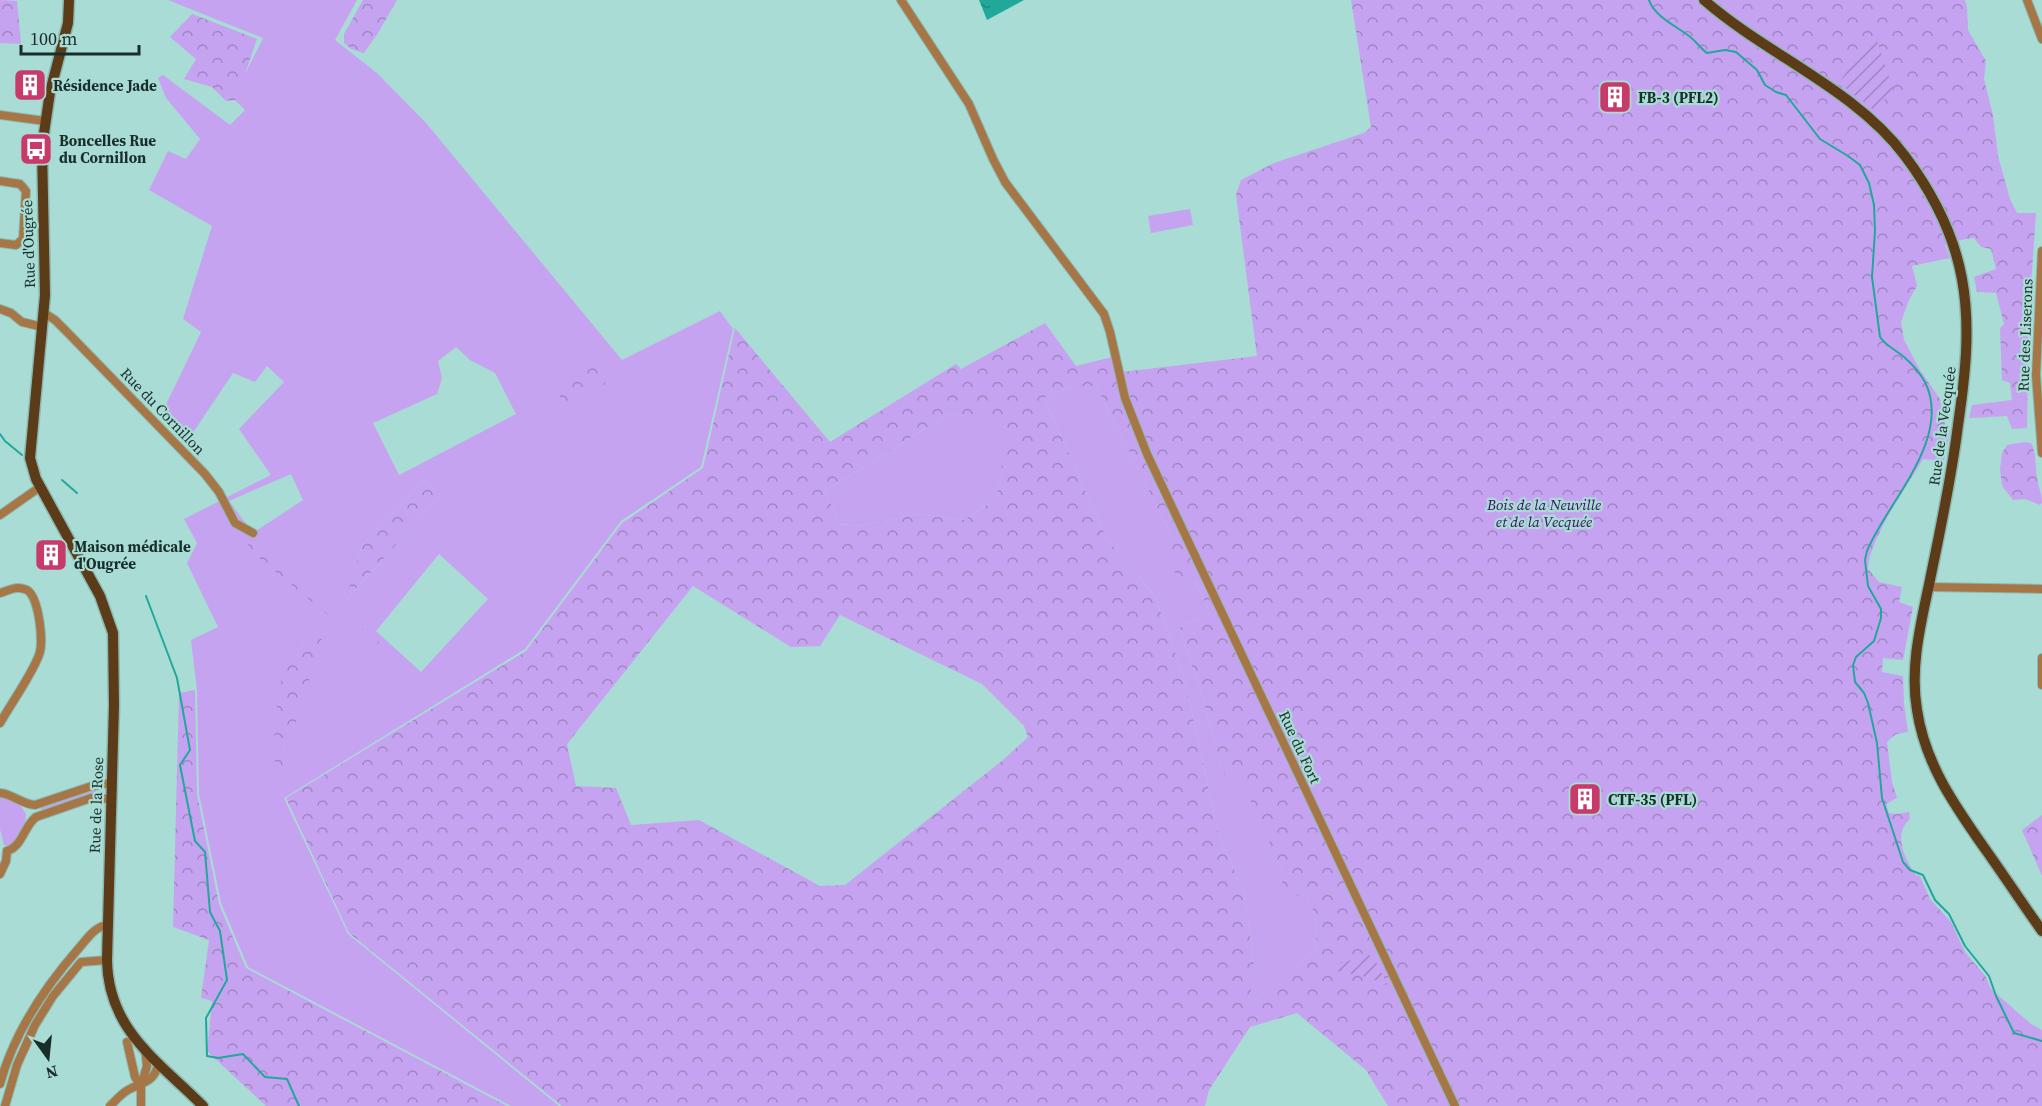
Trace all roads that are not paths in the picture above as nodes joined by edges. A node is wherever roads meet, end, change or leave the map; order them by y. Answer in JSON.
{"nodes":[{"id":1,"x":69,"y":0,"type":"edge"},
{"id":2,"x":1704,"y":0,"type":"edge"},
{"id":3,"x":2027,"y":0,"type":"edge"},
{"id":4,"x":902,"y":1,"type":"edge"},
{"id":5,"x":2042,"y":39,"type":"edge"},
{"id":6,"x":0,"y":115,"type":"edge"},
{"id":7,"x":45,"y":121,"type":"junction"},
{"id":8,"x":0,"y":181,"type":"edge"},
{"id":9,"x":0,"y":243,"type":"edge"},
{"id":10,"x":2042,"y":251,"type":"edge"},
{"id":11,"x":0,"y":309,"type":"edge"},
{"id":12,"x":44,"y":313,"type":"junction"},
{"id":13,"x":43,"y":327,"type":"junction"},
{"id":14,"x":2040,"y":419,"type":"edge"},
{"id":15,"x":2042,"y":453,"type":"edge"},
{"id":16,"x":40,"y":487,"type":"junction"},
{"id":17,"x":0,"y":515,"type":"edge"},
{"id":18,"x":253,"y":533,"type":"dead end"},
{"id":19,"x":1928,"y":587,"type":"junction"},
{"id":20,"x":2042,"y":589,"type":"edge"},
{"id":21,"x":0,"y":593,"type":"edge"},
{"id":22,"x":2042,"y":658,"type":"edge"},
{"id":23,"x":2042,"y":685,"type":"edge"},
{"id":24,"x":0,"y":723,"type":"edge"},
{"id":25,"x":111,"y":783,"type":"junction"},
{"id":26,"x":0,"y":793,"type":"edge"},
{"id":27,"x":111,"y":799,"type":"junction"},
{"id":28,"x":22,"y":803,"type":"junction"},
{"id":29,"x":29,"y":824,"type":"junction"},
{"id":30,"x":4,"y":849,"type":"edge"},
{"id":31,"x":0,"y":874,"type":"edge"},
{"id":32,"x":108,"y":925,"type":"junction"},
{"id":33,"x":2042,"y":931,"type":"edge"},
{"id":34,"x":107,"y":960,"type":"junction"},
{"id":35,"x":128,"y":1042,"type":"dead end"},
{"id":36,"x":145,"y":1048,"type":"junction"},
{"id":37,"x":159,"y":1063,"type":"junction"},
{"id":38,"x":147,"y":1066,"type":"junction"},
{"id":39,"x":154,"y":1077,"type":"junction"},
{"id":40,"x":174,"y":1077,"type":"junction"},
{"id":41,"x":0,"y":1084,"type":"edge"},
{"id":42,"x":141,"y":1086,"type":"junction"},
{"id":43,"x":5,"y":1106,"type":"edge"},
{"id":44,"x":110,"y":1106,"type":"edge"},
{"id":45,"x":141,"y":1106,"type":"edge"},
{"id":46,"x":203,"y":1106,"type":"edge"},
{"id":47,"x":1455,"y":1106,"type":"edge"}],
"edges":[{"from":1,"to":7,"type":"main road","name":"Rue d'Ougrée"},
{"from":2,"to":19,"type":"main road","name":"Rue de la Vecquée"},
{"from":3,"to":5,"type":"street"},
{"from":4,"to":47,"type":"street","name":"Rue du Fort"},
{"from":6,"to":7,"type":"street"},
{"from":7,"to":12,"type":"main road","name":"Rue d'Ougrée"},
{"from":8,"to":9,"type":"street"},
{"from":10,"to":14,"type":"street","name":"Rue des Liserons"},
{"from":11,"to":13,"type":"street"},
{"from":12,"to":13,"type":"main road","name":"Rue d'Ougrée"},
{"from":12,"to":18,"type":"street","name":"Rue du Cornillon"},
{"from":13,"to":16,"type":"main road","name":"Rue d'Ougrée"},
{"from":14,"to":15,"type":"street","name":"Rue des Liserons"},
{"from":16,"to":17,"type":"street"},
{"from":16,"to":25,"type":"main road","name":"Rue de la Rose"},
{"from":19,"to":20,"type":"street"},
{"from":19,"to":33,"type":"main road","name":"Rue de la Vecquée"},
{"from":21,"to":24,"type":"street"},
{"from":22,"to":23,"type":"street"},
{"from":25,"to":27,"type":"main road","name":"Rue de la Rose"},
{"from":25,"to":28,"type":"street"},
{"from":26,"to":28,"type":"street"},
{"from":27,"to":29,"type":"street"},
{"from":27,"to":32,"type":"main road","name":"Rue de la Rose"},
{"from":28,"to":29,"type":"street"},
{"from":29,"to":30,"type":"street"},
{"from":30,"to":31,"type":"street"},
{"from":32,"to":34,"type":"main road","name":"Rue de la Rose"},
{"from":32,"to":41,"type":"street"},
{"from":34,"to":36,"type":"main road","name":"Rue de la Rose"},
{"from":34,"to":43,"type":"street"},
{"from":35,"to":42,"type":"street"},
{"from":36,"to":37,"type":"main road","name":"Rue de la Rose"},
{"from":36,"to":38,"type":"street"},
{"from":37,"to":38,"type":"street"},
{"from":37,"to":39,"type":"street"},
{"from":37,"to":40,"type":"main road","name":"Rue de la Rose"},
{"from":38,"to":42,"type":"street"},
{"from":39,"to":40,"type":"street"},
{"from":39,"to":42,"type":"street"},
{"from":40,"to":46,"type":"main road","name":"Rue de la Rose"},
{"from":42,"to":44,"type":"street"},
{"from":42,"to":45,"type":"street"}]}
